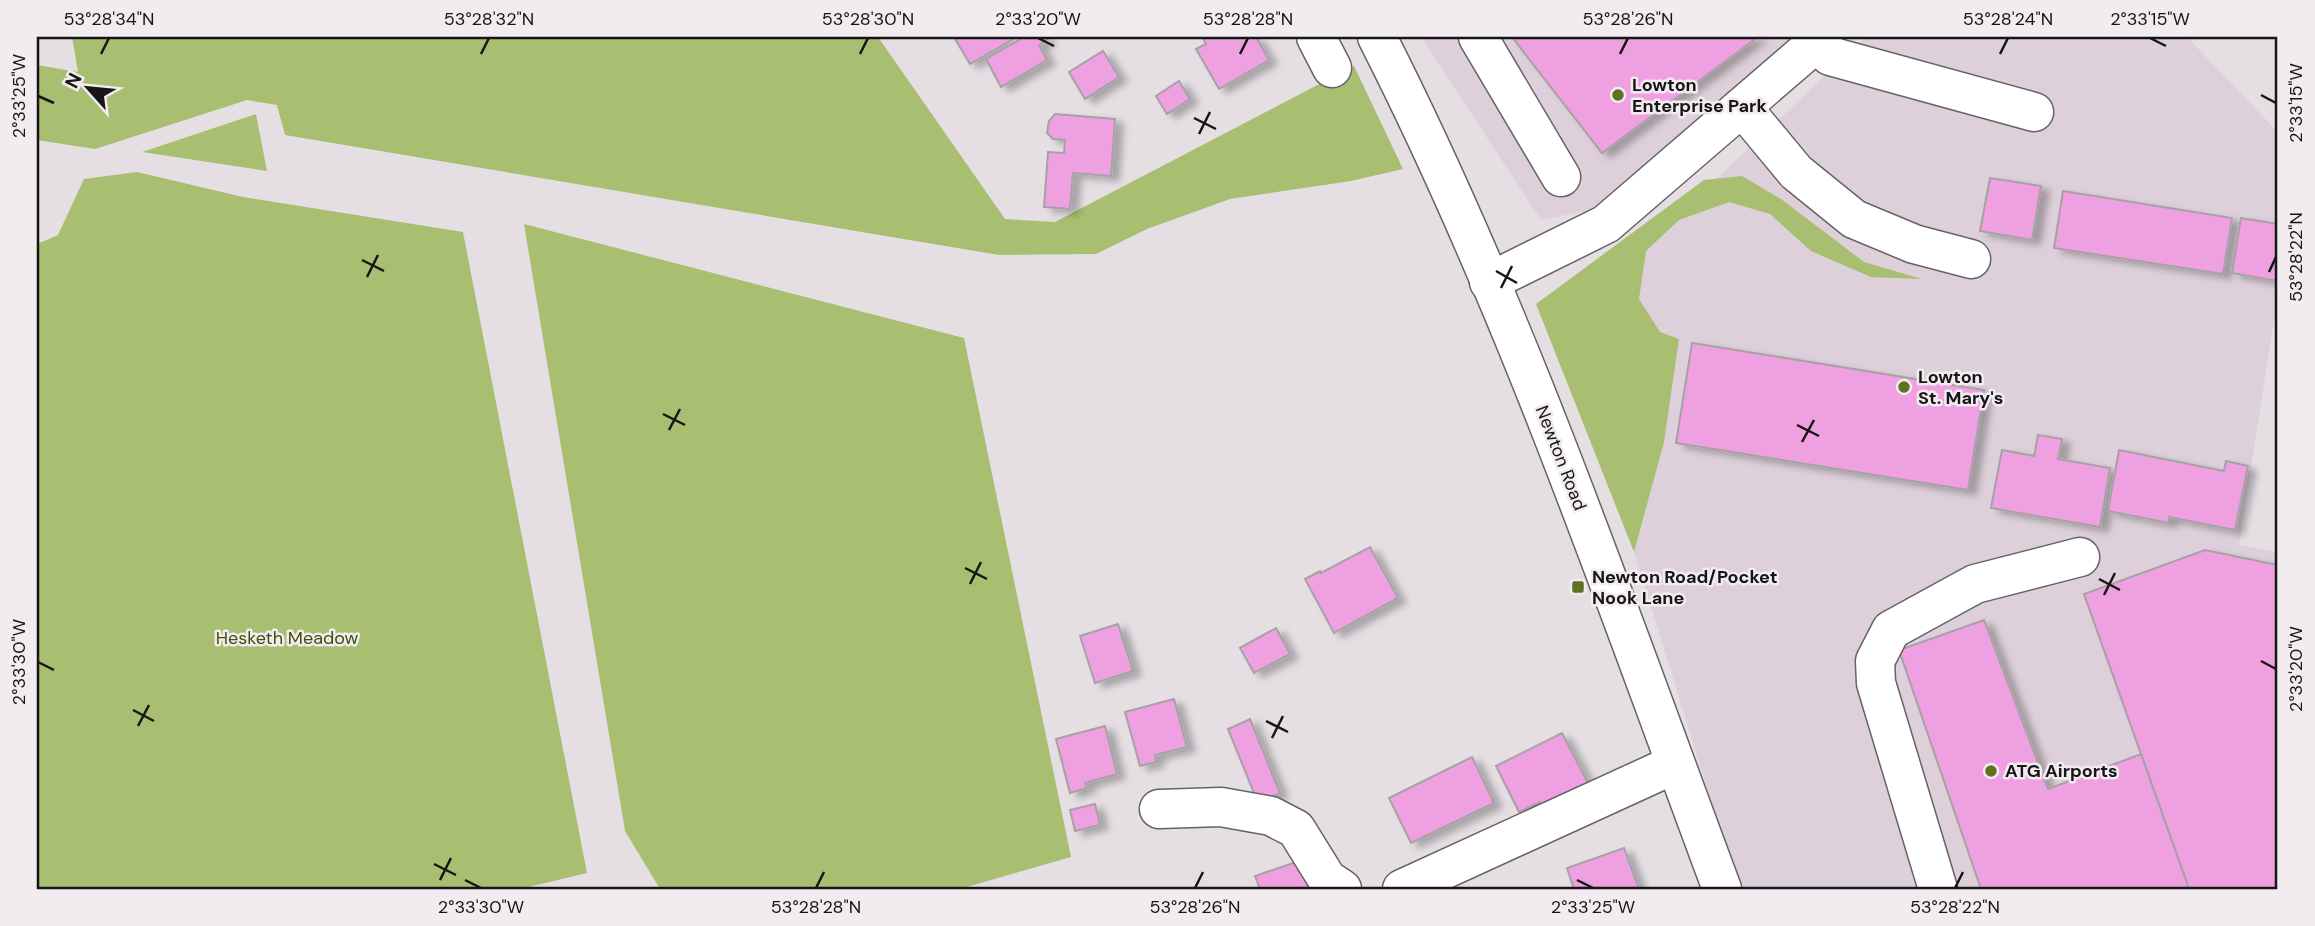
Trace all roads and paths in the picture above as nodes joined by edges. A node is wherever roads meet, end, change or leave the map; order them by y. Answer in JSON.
{"nodes":[{"id":1,"x":1377,"y":37,"type":"edge"},
{"id":2,"x":1478,"y":37,"type":"edge"},
{"id":3,"x":1821,"y":39,"type":"edge"},
{"id":4,"x":1742,"y":107,"type":"junction"},
{"id":5,"x":2034,"y":112,"type":"dead end"},
{"id":6,"x":1561,"y":177,"type":"dead end"},
{"id":7,"x":1971,"y":259,"type":"dead end"},
{"id":8,"x":1489,"y":282,"type":"junction"},
{"id":9,"x":2080,"y":557,"type":"dead end"},
{"id":10,"x":1675,"y":764,"type":"junction"},
{"id":11,"x":1159,"y":809,"type":"dead end"},
{"id":12,"x":1342,"y":889,"type":"edge"},
{"id":13,"x":1402,"y":889,"type":"edge"},
{"id":14,"x":1722,"y":889,"type":"edge"},
{"id":15,"x":1938,"y":889,"type":"edge"}],
"edges":[{"from":1,"to":8,"type":"main road","name":"Newton Road"},
{"from":2,"to":6,"type":"main road"},
{"from":3,"to":4,"type":"main road"},
{"from":3,"to":5,"type":"main road"},
{"from":4,"to":7,"type":"main road"},
{"from":4,"to":8,"type":"main road"},
{"from":8,"to":10,"type":"main road","name":"Newton Road"},
{"from":9,"to":15,"type":"main road"},
{"from":10,"to":13,"type":"main road"},
{"from":10,"to":14,"type":"main road","name":"Newton Road"},
{"from":11,"to":12,"type":"main road"}]}
